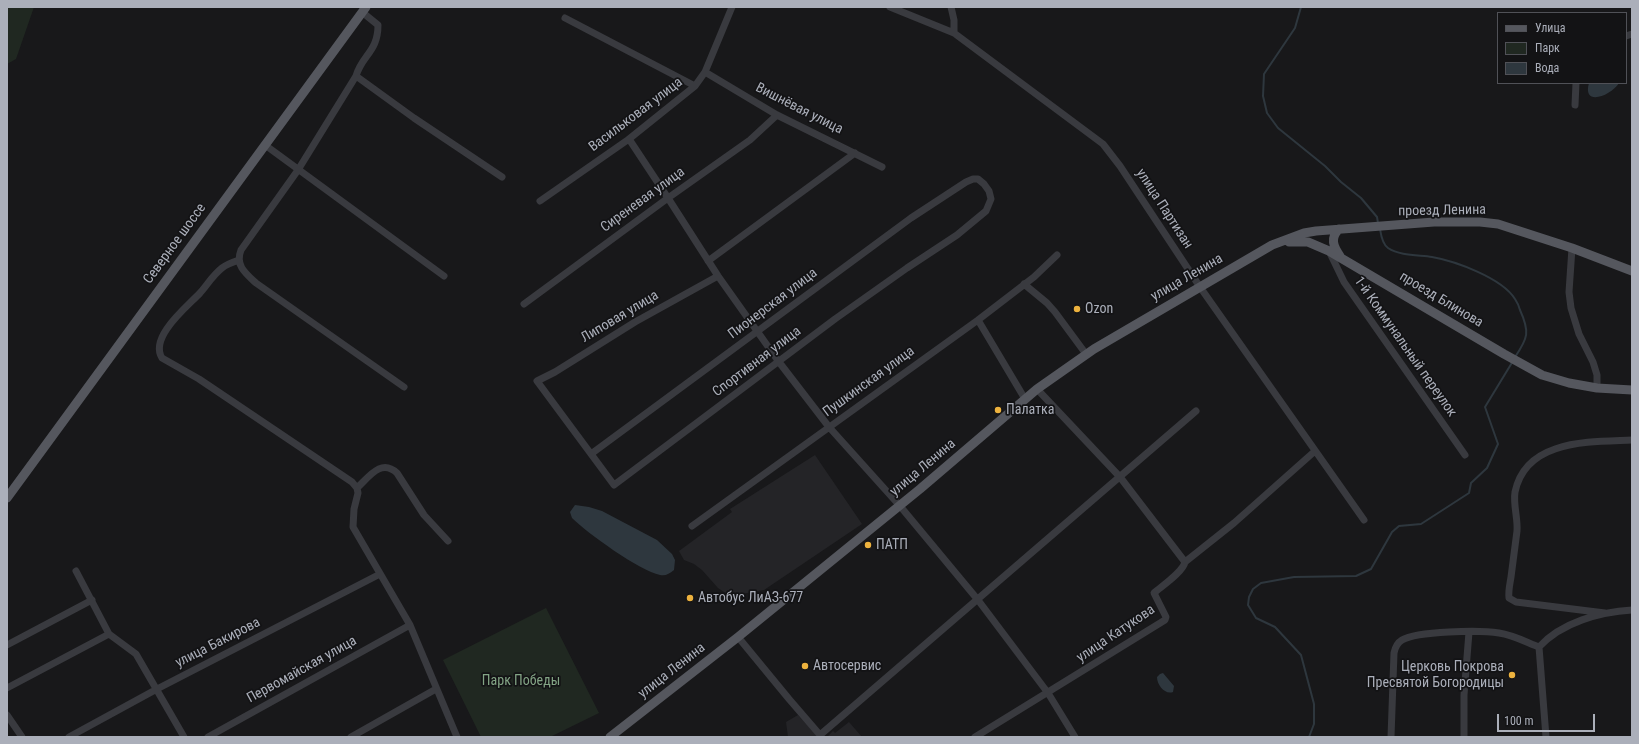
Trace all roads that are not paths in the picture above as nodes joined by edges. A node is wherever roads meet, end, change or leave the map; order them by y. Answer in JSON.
{"nodes":[{"id":1,"x":732,"y":7,"type":"edge"},
{"id":2,"x":890,"y":7,"type":"edge"},
{"id":3,"x":951,"y":7,"type":"edge"},
{"id":4,"x":364,"y":9,"type":"edge"},
{"id":5,"x":564,"y":18,"type":"dead end"},
{"id":6,"x":954,"y":33,"type":"junction"},
{"id":7,"x":705,"y":72,"type":"junction"},
{"id":8,"x":356,"y":76,"type":"junction"},
{"id":9,"x":1576,"y":84,"type":"edge"},
{"id":10,"x":695,"y":86,"type":"junction"},
{"id":11,"x":1575,"y":105,"type":"dead end"},
{"id":12,"x":777,"y":115,"type":"junction"},
{"id":13,"x":628,"y":139,"type":"junction"},
{"id":14,"x":264,"y":144,"type":"junction"},
{"id":15,"x":855,"y":153,"type":"junction"},
{"id":16,"x":882,"y":167,"type":"dead end"},
{"id":17,"x":298,"y":170,"type":"junction"},
{"id":18,"x":502,"y":177,"type":"dead end"},
{"id":19,"x":974,"y":179,"type":"joint"},
{"id":20,"x":668,"y":198,"type":"junction"},
{"id":21,"x":540,"y":201,"type":"dead end"},
{"id":22,"x":1340,"y":229,"type":"junction"},
{"id":23,"x":1272,"y":245,"type":"junction"},
{"id":24,"x":1572,"y":248,"type":"junction"},
{"id":25,"x":1329,"y":251,"type":"junction"},
{"id":26,"x":1057,"y":255,"type":"dead end"},
{"id":27,"x":1342,"y":259,"type":"junction"},
{"id":28,"x":239,"y":260,"type":"junction"},
{"id":29,"x":708,"y":261,"type":"junction"},
{"id":30,"x":1632,"y":271,"type":"edge"},
{"id":31,"x":444,"y":276,"type":"dead end"},
{"id":32,"x":718,"y":276,"type":"junction"},
{"id":33,"x":1024,"y":284,"type":"junction"},
{"id":34,"x":1200,"y":287,"type":"junction"},
{"id":35,"x":524,"y":304,"type":"dead end"},
{"id":36,"x":978,"y":320,"type":"junction"},
{"id":37,"x":757,"y":331,"type":"junction"},
{"id":38,"x":1086,"y":354,"type":"junction"},
{"id":39,"x":779,"y":362,"type":"junction"},
{"id":40,"x":537,"y":381,"type":"joint"},
{"id":41,"x":404,"y":387,"type":"dead end"},
{"id":42,"x":1597,"y":388,"type":"junction"},
{"id":43,"x":1037,"y":389,"type":"junction"},
{"id":44,"x":1632,"y":390,"type":"edge"},
{"id":45,"x":1025,"y":399,"type":"junction"},
{"id":46,"x":1196,"y":411,"type":"dead end"},
{"id":47,"x":829,"y":427,"type":"junction"},
{"id":48,"x":1632,"y":440,"type":"edge"},
{"id":49,"x":1315,"y":450,"type":"junction"},
{"id":50,"x":591,"y":454,"type":"junction"},
{"id":51,"x":1465,"y":455,"type":"dead end"},
{"id":52,"x":1120,"y":477,"type":"junction"},
{"id":53,"x":357,"y":488,"type":"junction"},
{"id":54,"x":7,"y":498,"type":"edge"},
{"id":55,"x":900,"y":506,"type":"junction"},
{"id":56,"x":1364,"y":520,"type":"dead end"},
{"id":57,"x":692,"y":526,"type":"dead end"},
{"id":58,"x":448,"y":541,"type":"dead end"},
{"id":59,"x":1185,"y":562,"type":"junction"},
{"id":60,"x":76,"y":571,"type":"dead end"},
{"id":61,"x":380,"y":574,"type":"junction"},
{"id":62,"x":92,"y":600,"type":"junction"},
{"id":63,"x":978,"y":600,"type":"junction"},
{"id":64,"x":1632,"y":610,"type":"edge"},
{"id":65,"x":1605,"y":613,"type":"junction"},
{"id":66,"x":410,"y":625,"type":"junction"},
{"id":67,"x":1468,"y":632,"type":"junction"},
{"id":68,"x":110,"y":634,"type":"junction"},
{"id":69,"x":738,"y":637,"type":"junction"},
{"id":70,"x":7,"y":645,"type":"edge"},
{"id":71,"x":1539,"y":647,"type":"junction"},
{"id":72,"x":7,"y":688,"type":"edge"},
{"id":73,"x":157,"y":689,"type":"junction"},
{"id":74,"x":436,"y":689,"type":"junction"},
{"id":75,"x":1048,"y":694,"type":"junction"},
{"id":76,"x":7,"y":715,"type":"edge"},
{"id":77,"x":22,"y":737,"type":"edge"},
{"id":78,"x":69,"y":737,"type":"edge"},
{"id":79,"x":184,"y":737,"type":"edge"},
{"id":80,"x":208,"y":737,"type":"edge"},
{"id":81,"x":352,"y":737,"type":"edge"},
{"id":82,"x":457,"y":737,"type":"edge"},
{"id":83,"x":610,"y":737,"type":"edge"},
{"id":84,"x":975,"y":737,"type":"edge"},
{"id":85,"x":1075,"y":737,"type":"edge"},
{"id":86,"x":1391,"y":737,"type":"edge"},
{"id":87,"x":1464,"y":737,"type":"edge"},
{"id":88,"x":1546,"y":737,"type":"edge"}],
"edges":[{"from":1,"to":7,"type":"street","name":"Васильковая улица"},
{"from":2,"to":6,"type":"street","name":"улица Партизан"},
{"from":3,"to":6,"type":"street"},
{"from":4,"to":8,"type":"street"},
{"from":4,"to":14,"type":"main road","name":"Северное шоссе"},
{"from":5,"to":10,"type":"street"},
{"from":6,"to":34,"type":"street","name":"улица Партизан"},
{"from":7,"to":10,"type":"street","name":"Васильковая улица"},
{"from":7,"to":12,"type":"street","name":"Вишнёвая улица"},
{"from":8,"to":17,"type":"street"},
{"from":8,"to":18,"type":"street"},
{"from":9,"to":11,"type":"street"},
{"from":10,"to":13,"type":"street","name":"Васильковая улица"},
{"from":12,"to":15,"type":"street","name":"Вишнёвая улица"},
{"from":12,"to":20,"type":"street","name":"Сиреневая улица"},
{"from":13,"to":20,"type":"street"},
{"from":13,"to":21,"type":"street","name":"Васильковая улица"},
{"from":14,"to":17,"type":"street"},
{"from":14,"to":54,"type":"main road","name":"Северное шоссе"},
{"from":15,"to":16,"type":"street","name":"Вишнёвая улица"},
{"from":15,"to":29,"type":"street"},
{"from":17,"to":28,"type":"street"},
{"from":17,"to":31,"type":"street"},
{"from":19,"to":37,"type":"street","name":"Пионерская улица"},
{"from":19,"to":39,"type":"street","name":"Спортивная улица"},
{"from":20,"to":29,"type":"street"},
{"from":20,"to":35,"type":"street","name":"Сиреневая улица"},
{"from":22,"to":23,"type":"main road","name":"проезд Ленина"},
{"from":22,"to":24,"type":"main road","name":"проезд Ленина"},
{"from":22,"to":27,"type":"main road"},
{"from":23,"to":25,"type":"main road","name":"проезд Блинова"},
{"from":23,"to":34,"type":"main road","name":"улица Ленина"},
{"from":24,"to":30,"type":"main road","name":"проезд Ленина"},
{"from":24,"to":42,"type":"street"},
{"from":25,"to":27,"type":"main road","name":"проезд Блинова"},
{"from":25,"to":51,"type":"street","name":"1-й Коммунальный переулок"},
{"from":26,"to":33,"type":"street","name":"Пушкинская улица"},
{"from":27,"to":42,"type":"main road","name":"проезд Блинова"},
{"from":28,"to":41,"type":"street"},
{"from":28,"to":53,"type":"street"},
{"from":29,"to":32,"type":"street"},
{"from":32,"to":37,"type":"street"},
{"from":32,"to":40,"type":"street","name":"Липовая улица"},
{"from":33,"to":36,"type":"street","name":"Пушкинская улица"},
{"from":33,"to":38,"type":"street"},
{"from":34,"to":38,"type":"main road","name":"улица Ленина"},
{"from":34,"to":49,"type":"street","name":"улица Партизан"},
{"from":36,"to":45,"type":"street"},
{"from":36,"to":47,"type":"street","name":"Пушкинская улица"},
{"from":37,"to":39,"type":"street"},
{"from":37,"to":50,"type":"street","name":"Пионерская улица"},
{"from":38,"to":43,"type":"main road","name":"улица Ленина"},
{"from":39,"to":47,"type":"street"},
{"from":39,"to":50,"type":"street","name":"Спортивная улица"},
{"from":40,"to":50,"type":"street","name":"Спортивная улица"},
{"from":42,"to":44,"type":"main road","name":"проезд Блинова"},
{"from":43,"to":45,"type":"main road","name":"улица Ленина"},
{"from":43,"to":52,"type":"street"},
{"from":45,"to":55,"type":"main road","name":"улица Ленина"},
{"from":46,"to":52,"type":"street"},
{"from":47,"to":55,"type":"street"},
{"from":47,"to":57,"type":"street","name":"Пушкинская улица"},
{"from":48,"to":65,"type":"street"},
{"from":49,"to":56,"type":"street","name":"улица Партизан"},
{"from":49,"to":59,"type":"street","name":"улица Катукова"},
{"from":52,"to":59,"type":"street"},
{"from":52,"to":63,"type":"street"},
{"from":53,"to":58,"type":"street"},
{"from":53,"to":61,"type":"street"},
{"from":55,"to":63,"type":"street"},
{"from":55,"to":69,"type":"main road","name":"улица Ленина"},
{"from":59,"to":75,"type":"street","name":"улица Катукова"},
{"from":60,"to":62,"type":"street"},
{"from":61,"to":66,"type":"street"},
{"from":61,"to":73,"type":"street","name":"улица Бакирова"},
{"from":62,"to":68,"type":"street"},
{"from":62,"to":70,"type":"street"},
{"from":63,"to":69,"type":"street"},
{"from":63,"to":75,"type":"street"},
{"from":64,"to":65,"type":"street"},
{"from":65,"to":71,"type":"street"},
{"from":66,"to":74,"type":"street"},
{"from":66,"to":80,"type":"street","name":"Первомайская улица"},
{"from":67,"to":71,"type":"street"},
{"from":67,"to":86,"type":"street"},
{"from":67,"to":87,"type":"street"},
{"from":68,"to":72,"type":"street"},
{"from":68,"to":73,"type":"street"},
{"from":69,"to":83,"type":"main road","name":"улица Ленина"},
{"from":71,"to":88,"type":"street"},
{"from":73,"to":78,"type":"street","name":"улица Бакирова"},
{"from":73,"to":79,"type":"street"},
{"from":74,"to":81,"type":"street"},
{"from":74,"to":82,"type":"street"},
{"from":75,"to":84,"type":"street","name":"улица Катукова"},
{"from":75,"to":85,"type":"street"},
{"from":76,"to":77,"type":"street"}]}
